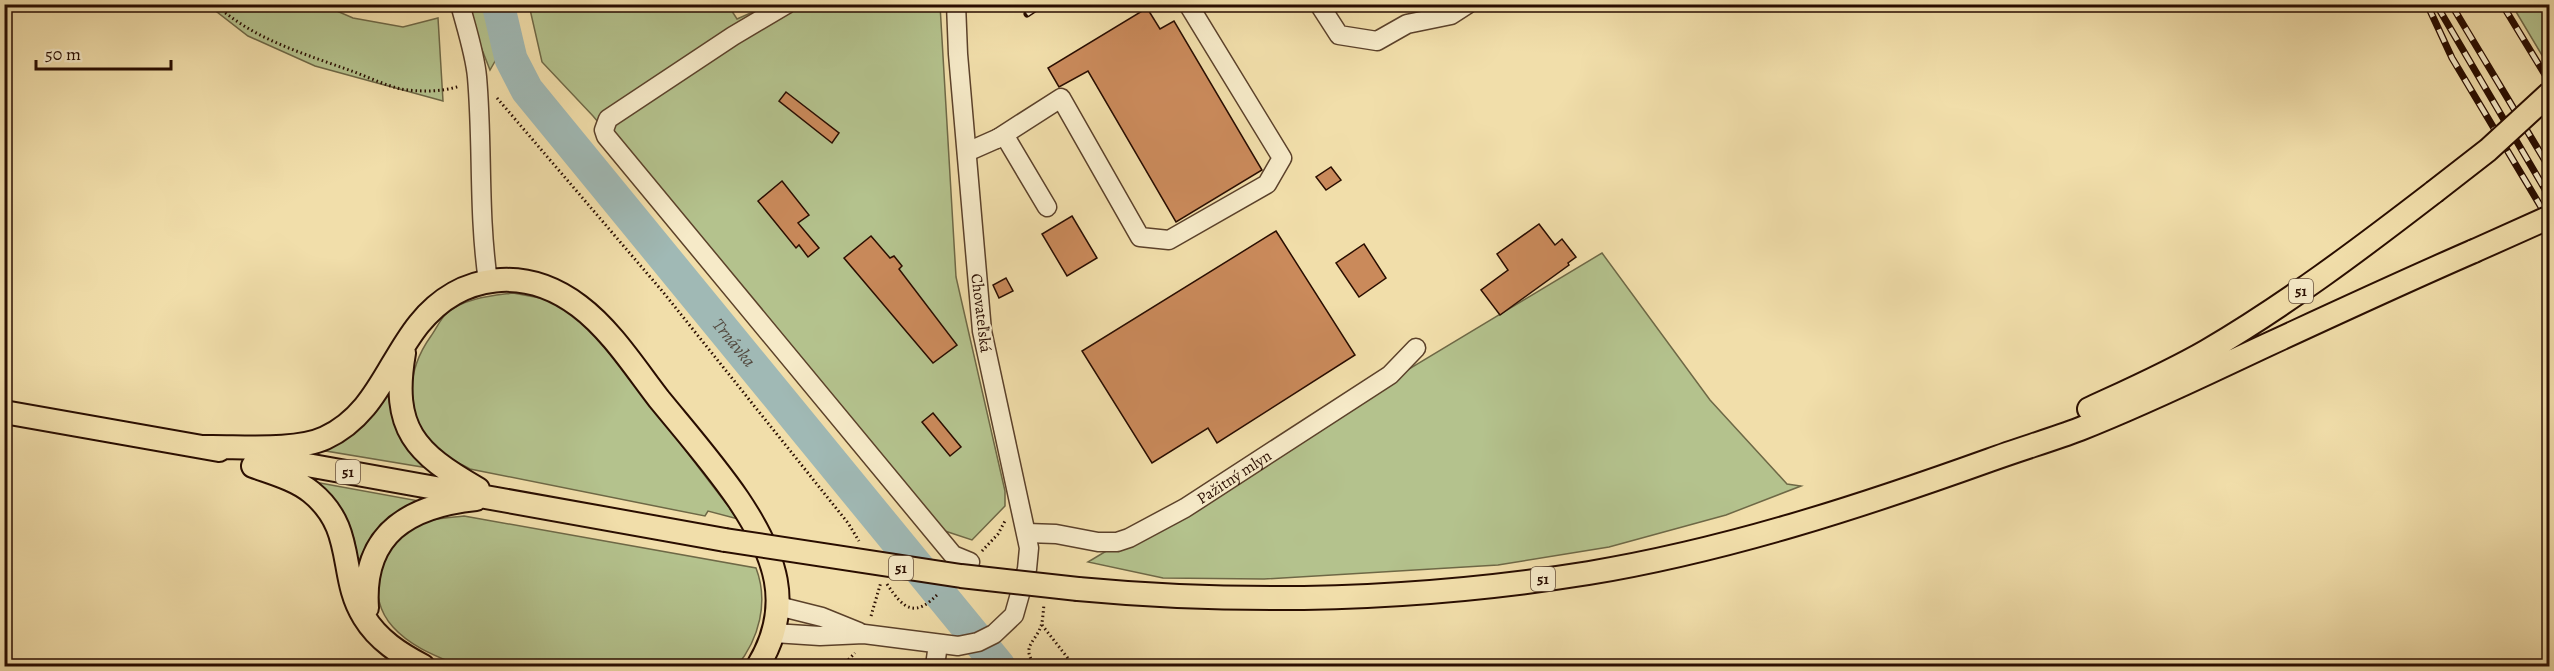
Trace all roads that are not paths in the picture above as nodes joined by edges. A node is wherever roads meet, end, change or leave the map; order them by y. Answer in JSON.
{"nodes":[{"id":1,"x":460,"y":4,"type":"edge"},
{"id":2,"x":787,"y":4,"type":"edge"},
{"id":3,"x":956,"y":4,"type":"edge"},
{"id":4,"x":1188,"y":4,"type":"edge"},
{"id":5,"x":1319,"y":4,"type":"edge"},
{"id":6,"x":1468,"y":4,"type":"edge"},
{"id":7,"x":976,"y":51,"type":"dead end"},
{"id":8,"x":958,"y":54,"type":"junction"},
{"id":9,"x":2550,"y":93,"type":"edge"},
{"id":10,"x":997,"y":139,"type":"junction"},
{"id":11,"x":967,"y":152,"type":"junction"},
{"id":12,"x":1047,"y":207,"type":"dead end"},
{"id":13,"x":2550,"y":217,"type":"edge"},
{"id":14,"x":488,"y":281,"type":"junction"},
{"id":15,"x":406,"y":341,"type":"junction"},
{"id":16,"x":1416,"y":348,"type":"dead end"},
{"id":17,"x":4,"y":412,"type":"edge"},
{"id":18,"x":204,"y":447,"type":"junction"},
{"id":19,"x":1993,"y":459,"type":"junction"},
{"id":20,"x":492,"y":497,"type":"junction"},
{"id":21,"x":1027,"y":534,"type":"junction"},
{"id":22,"x":970,"y":562,"type":"road end"},
{"id":23,"x":778,"y":606,"type":"junction"},
{"id":24,"x":370,"y":625,"type":"junction"},
{"id":25,"x":774,"y":633,"type":"junction"},
{"id":26,"x":864,"y":633,"type":"junction"},
{"id":27,"x":938,"y":644,"type":"junction"},
{"id":28,"x":423,"y":666,"type":"edge"},
{"id":29,"x":758,"y":666,"type":"edge"},
{"id":30,"x":934,"y":666,"type":"edge"}],
"edges":[{"from":1,"to":14,"type":"street"},
{"from":2,"to":22,"type":"street"},
{"from":3,"to":8,"type":"street","name":"Chovateľská"},
{"from":4,"to":10,"type":"street"},
{"from":5,"to":6,"type":"street"},
{"from":7,"to":8,"type":"street"},
{"from":8,"to":11,"type":"street","name":"Chovateľská"},
{"from":9,"to":19,"type":"main road","number":"51","bridge":true},
{"from":10,"to":11,"type":"street"},
{"from":10,"to":12,"type":"street"},
{"from":11,"to":21,"type":"street","name":"Chovateľská"},
{"from":13,"to":19,"type":"main road","number":"51","bridge":true},
{"from":14,"to":15,"type":"main road"},
{"from":14,"to":23,"type":"main road"},
{"from":15,"to":18,"type":"main road"},
{"from":15,"to":20,"type":"main road"},
{"from":16,"to":21,"type":"street","name":"Pažitný mlyn"},
{"from":17,"to":18,"type":"main road","number":"51"},
{"from":18,"to":20,"type":"main road","number":"51"},
{"from":18,"to":24,"type":"main road"},
{"from":19,"to":20,"type":"main road","number":"51","bridge":true},
{"from":20,"to":24,"type":"main road"},
{"from":21,"to":27,"type":"street","name":"Chovateľská"},
{"from":23,"to":25,"type":"main road"},
{"from":23,"to":26,"type":"street"},
{"from":24,"to":28,"type":"main road"},
{"from":25,"to":26,"type":"street"},
{"from":25,"to":29,"type":"main road"},
{"from":26,"to":27,"type":"street"},
{"from":27,"to":30,"type":"street"}]}
